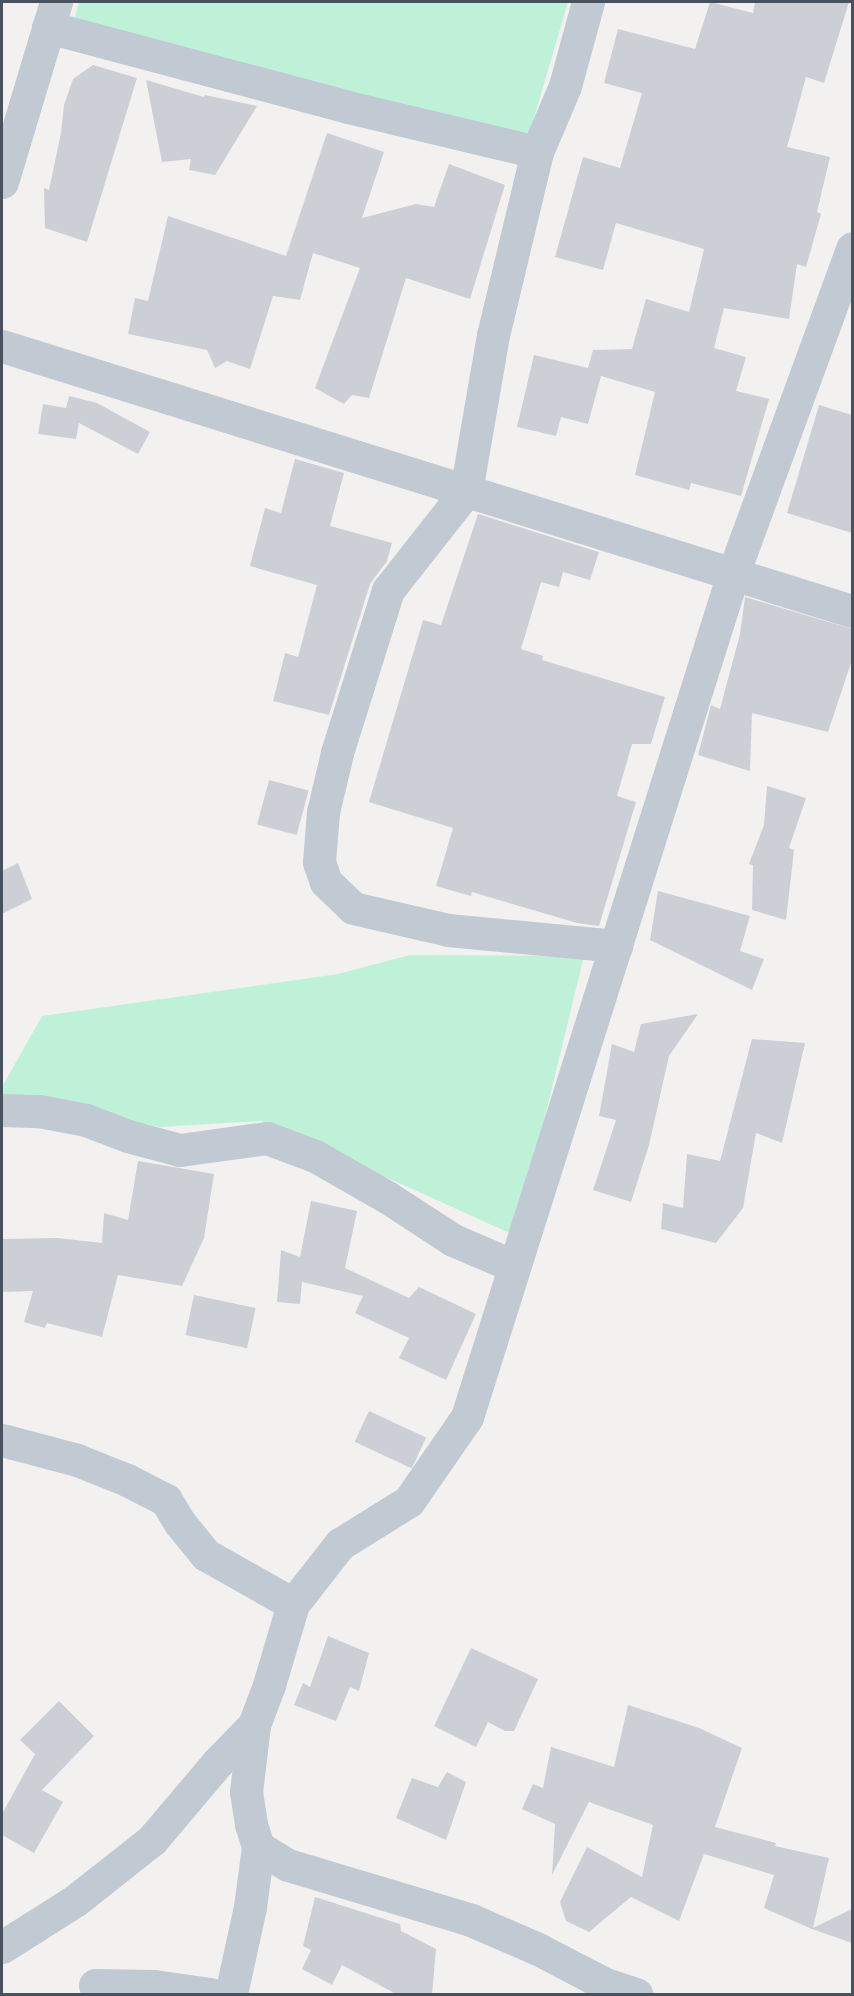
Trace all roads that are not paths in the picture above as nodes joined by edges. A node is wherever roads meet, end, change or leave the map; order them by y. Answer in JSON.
{"nodes":[{"id":1,"x":588,"y":2,"type":"edge"},
{"id":2,"x":52,"y":14,"type":"edge"},
{"id":3,"x":537,"y":152,"type":"junction"},
{"id":4,"x":2,"y":182,"type":"edge"},
{"id":5,"x":852,"y":248,"type":"edge"},
{"id":6,"x":2,"y":346,"type":"edge"},
{"id":7,"x":466,"y":491,"type":"junction"},
{"id":8,"x":733,"y":574,"type":"junction"},
{"id":9,"x":852,"y":610,"type":"edge"},
{"id":10,"x":616,"y":946,"type":"junction"},
{"id":11,"x":2,"y":1110,"type":"edge"},
{"id":12,"x":514,"y":1266,"type":"junction"},
{"id":13,"x":2,"y":1440,"type":"edge"},
{"id":14,"x":293,"y":1604,"type":"junction"},
{"id":15,"x":254,"y":1725,"type":"junction"},
{"id":16,"x":258,"y":1847,"type":"junction"},
{"id":17,"x":2,"y":1947,"type":"edge"},
{"id":18,"x":95,"y":1985,"type":"dead end"},
{"id":19,"x":210,"y":1995,"type":"edge"},
{"id":20,"x":231,"y":1995,"type":"edge"},
{"id":21,"x":636,"y":1995,"type":"edge"}],
"edges":[{"from":1,"to":3,"type":"street"},
{"from":2,"to":3,"type":"street"},
{"from":2,"to":4,"type":"street"},
{"from":3,"to":7,"type":"street"},
{"from":5,"to":8,"type":"street"},
{"from":6,"to":7,"type":"street"},
{"from":7,"to":8,"type":"street"},
{"from":7,"to":10,"type":"street"},
{"from":8,"to":9,"type":"street"},
{"from":8,"to":10,"type":"street"},
{"from":10,"to":12,"type":"street"},
{"from":11,"to":12,"type":"street"},
{"from":12,"to":14,"type":"street"},
{"from":13,"to":14,"type":"street"},
{"from":14,"to":15,"type":"street"},
{"from":15,"to":16,"type":"street"},
{"from":15,"to":17,"type":"street"},
{"from":16,"to":20,"type":"street"},
{"from":16,"to":21,"type":"street"},
{"from":18,"to":19,"type":"street"}]}
